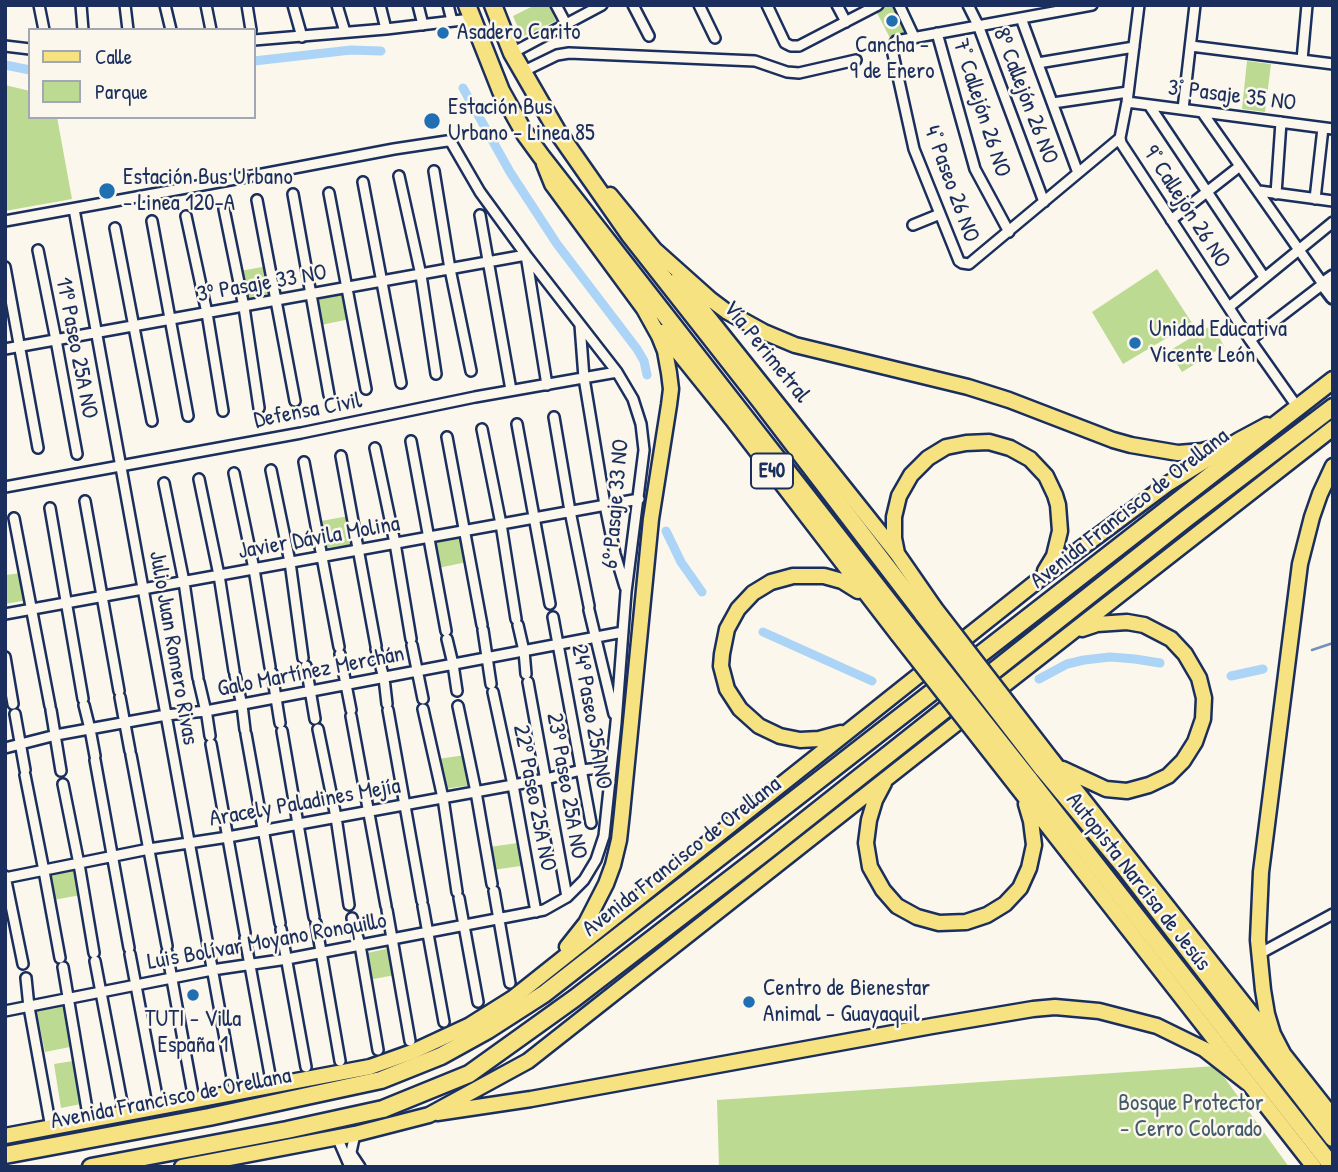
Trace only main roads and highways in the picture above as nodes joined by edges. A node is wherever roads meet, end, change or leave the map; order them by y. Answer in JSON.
{"nodes":[{"id":1,"x":493,"y":5,"type":"edge"},
{"id":2,"x":469,"y":12,"type":"edge"},
{"id":3,"x":557,"y":131,"type":"junction"},
{"id":4,"x":541,"y":156,"type":"junction"},
{"id":5,"x":654,"y":249,"type":"junction"},
{"id":6,"x":644,"y":309,"type":"junction"},
{"id":7,"x":1333,"y":380,"type":"edge"},
{"id":8,"x":1333,"y":407,"type":"edge"},
{"id":9,"x":1298,"y":408,"type":"junction"},
{"id":10,"x":1333,"y":428,"type":"edge"},
{"id":11,"x":1239,"y":440,"type":"junction"},
{"id":12,"x":1333,"y":466,"type":"edge"},
{"id":13,"x":898,"y":555,"type":"junction"},
{"id":14,"x":1041,"y":578,"type":"junction"},
{"id":15,"x":869,"y":598,"type":"junction"},
{"id":16,"x":928,"y":610,"type":"junction"},
{"id":17,"x":903,"y":630,"type":"junction"},
{"id":18,"x":1074,"y":632,"type":"junction"},
{"id":19,"x":849,"y":730,"type":"junction"},
{"id":20,"x":1050,"y":765,"type":"junction"},
{"id":21,"x":889,"y":776,"type":"junction"},
{"id":22,"x":1023,"y":787,"type":"junction"},
{"id":23,"x":551,"y":967,"type":"junction"},
{"id":24,"x":1286,"y":1059,"type":"junction"},
{"id":25,"x":1250,"y":1085,"type":"junction"},
{"id":26,"x":429,"y":1115,"type":"junction"},
{"id":27,"x":1333,"y":1117,"type":"edge"},
{"id":28,"x":5,"y":1136,"type":"edge"},
{"id":29,"x":1333,"y":1138,"type":"edge"},
{"id":30,"x":5,"y":1154,"type":"edge"},
{"id":31,"x":91,"y":1167,"type":"edge"},
{"id":32,"x":182,"y":1167,"type":"edge"},
{"id":33,"x":1314,"y":1167,"type":"edge"},
{"id":34,"x":1333,"y":1167,"type":"edge"}],
"edges":[{"from":1,"to":3,"type":"highway","name":"Vía Perimetral"},
{"from":2,"to":4,"type":"highway","number":"E40"},
{"from":3,"to":5,"type":"main road","name":"Vía Perimetral"},
{"from":3,"to":16,"type":"highway","name":"Vía Perimetral"},
{"from":4,"to":6,"type":"main road","number":"E40"},
{"from":4,"to":17,"type":"highway"},
{"from":5,"to":11,"type":"main road"},
{"from":5,"to":13,"type":"main road","name":"Vía Perimetral"},
{"from":6,"to":15,"type":"main road","number":"E40"},
{"from":6,"to":23,"type":"main road"},
{"from":7,"to":9,"type":"highway","name":"Avenida Francisco de Orellana"},
{"from":8,"to":31,"type":"highway","name":"Avenida Francisco de Orellana"},
{"from":9,"to":11,"type":"main road","name":"Avenida Francisco de Orellana"},
{"from":9,"to":30,"type":"highway","name":"Avenida Francisco de Orellana"},
{"from":10,"to":18,"type":"main road"},
{"from":11,"to":14,"type":"main road","name":"Avenida Francisco de Orellana"},
{"from":12,"to":24,"type":"main road"},
{"from":13,"to":14,"type":"main road"},
{"from":13,"to":16,"type":"main road","name":"Vía Perimetral"},
{"from":14,"to":19,"type":"main road","name":"Avenida Francisco de Orellana"},
{"from":15,"to":17,"type":"main road","number":"E40"},
{"from":15,"to":19,"type":"main road"},
{"from":16,"to":20,"type":"highway","name":"Autopista Narcisa de Jesús","bridge":true},
{"from":17,"to":22,"type":"highway","name":"Autopista Narcisa de Jesús","bridge":true},
{"from":18,"to":20,"type":"main road"},
{"from":18,"to":21,"type":"main road"},
{"from":19,"to":23,"type":"main road","name":"Avenida Francisco de Orellana"},
{"from":20,"to":24,"type":"main road","name":"Autopista Narcisa de Jesús"},
{"from":20,"to":29,"type":"highway","name":"Autopista Narcisa de Jesús"},
{"from":21,"to":22,"type":"main road"},
{"from":21,"to":26,"type":"main road"},
{"from":22,"to":25,"type":"main road","name":"Autopista Narcisa de Jesús"},
{"from":22,"to":34,"type":"highway","name":"Autopista Narcisa de Jesús"},
{"from":23,"to":28,"type":"main road","name":"Avenida Francisco de Orellana"},
{"from":24,"to":27,"type":"main road","name":"Autopista Narcisa de Jesús"},
{"from":25,"to":26,"type":"main road"},
{"from":25,"to":33,"type":"main road","name":"Autopista Narcisa de Jesús"},
{"from":26,"to":32,"type":"main road"}]}
